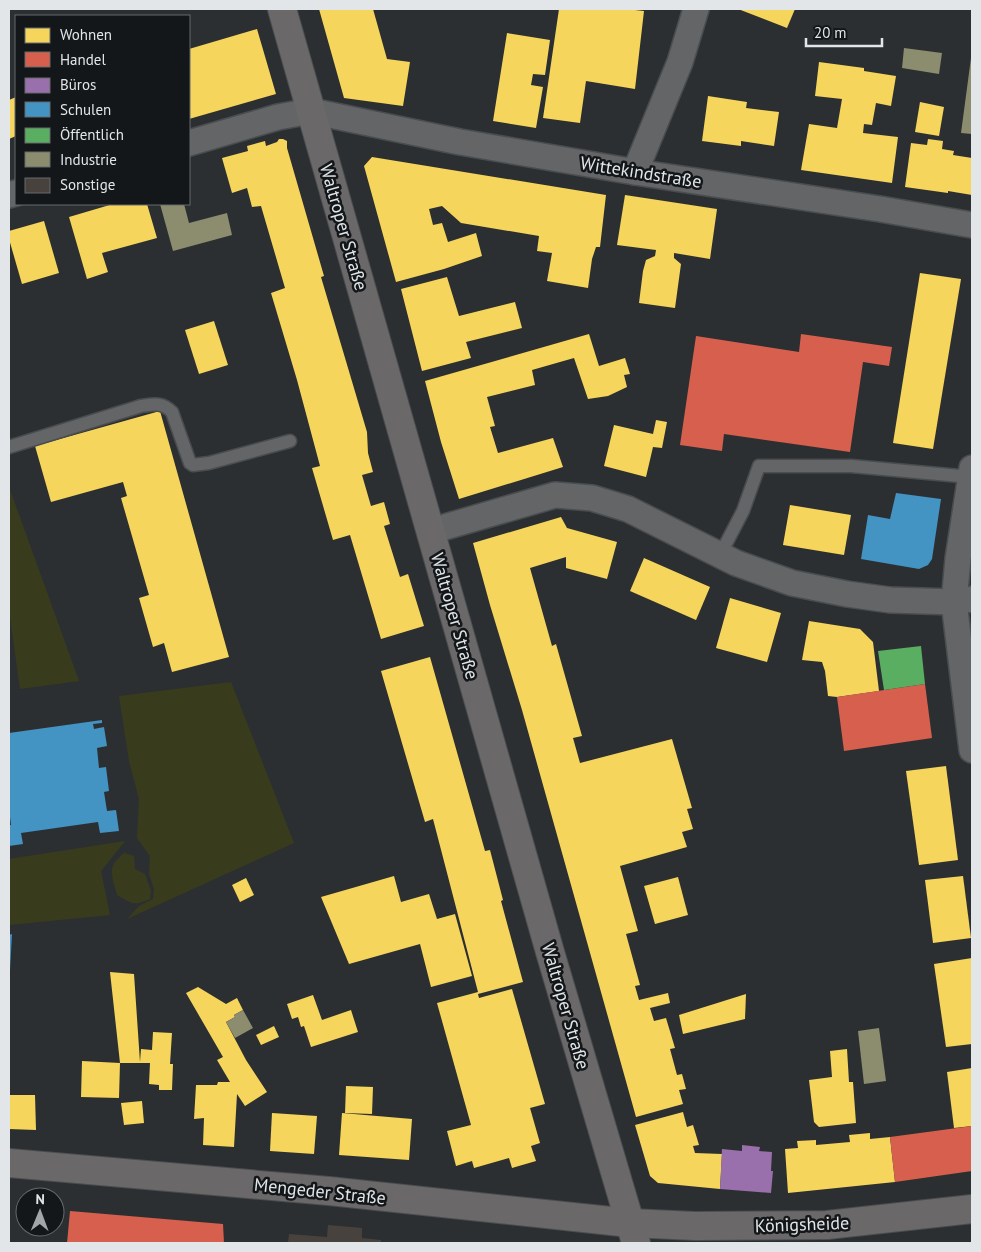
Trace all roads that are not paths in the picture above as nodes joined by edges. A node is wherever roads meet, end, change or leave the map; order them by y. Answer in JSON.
{"nodes":[{"id":1,"x":282,"y":9,"type":"edge"},
{"id":2,"x":696,"y":9,"type":"edge"},
{"id":3,"x":311,"y":111,"type":"junction"},
{"id":4,"x":190,"y":143,"type":"edge"},
{"id":5,"x":635,"y":172,"type":"junction"},
{"id":6,"x":972,"y":225,"type":"edge"},
{"id":7,"x":290,"y":442,"type":"dead end"},
{"id":8,"x":9,"y":447,"type":"edge"},
{"id":9,"x":972,"y":472,"type":"edge"},
{"id":10,"x":431,"y":531,"type":"junction"},
{"id":11,"x":720,"y":555,"type":"junction"},
{"id":12,"x":963,"y":601,"type":"edge"},
{"id":13,"x":972,"y":750,"type":"edge"},
{"id":14,"x":9,"y":1163,"type":"edge"},
{"id":15,"x":972,"y":1209,"type":"edge"},
{"id":16,"x":633,"y":1233,"type":"edge"}],
"edges":[{"from":1,"to":3,"type":"main road","name":"Waltroper Straße"},
{"from":2,"to":5,"type":"street"},
{"from":3,"to":4,"type":"street"},
{"from":3,"to":5,"type":"street","name":"Wittekindstraße"},
{"from":3,"to":10,"type":"main road","name":"Waltroper Straße"},
{"from":5,"to":6,"type":"street","name":"Wittekindstraße"},
{"from":7,"to":8,"type":"lane"},
{"from":9,"to":11,"type":"lane"},
{"from":9,"to":12,"type":"street"},
{"from":10,"to":11,"type":"street"},
{"from":10,"to":16,"type":"main road","name":"Waltroper Straße"},
{"from":11,"to":12,"type":"street"},
{"from":12,"to":13,"type":"street"},
{"from":14,"to":16,"type":"main road","name":"Mengeder Straße"},
{"from":15,"to":16,"type":"main road","name":"Königsheide"}]}
